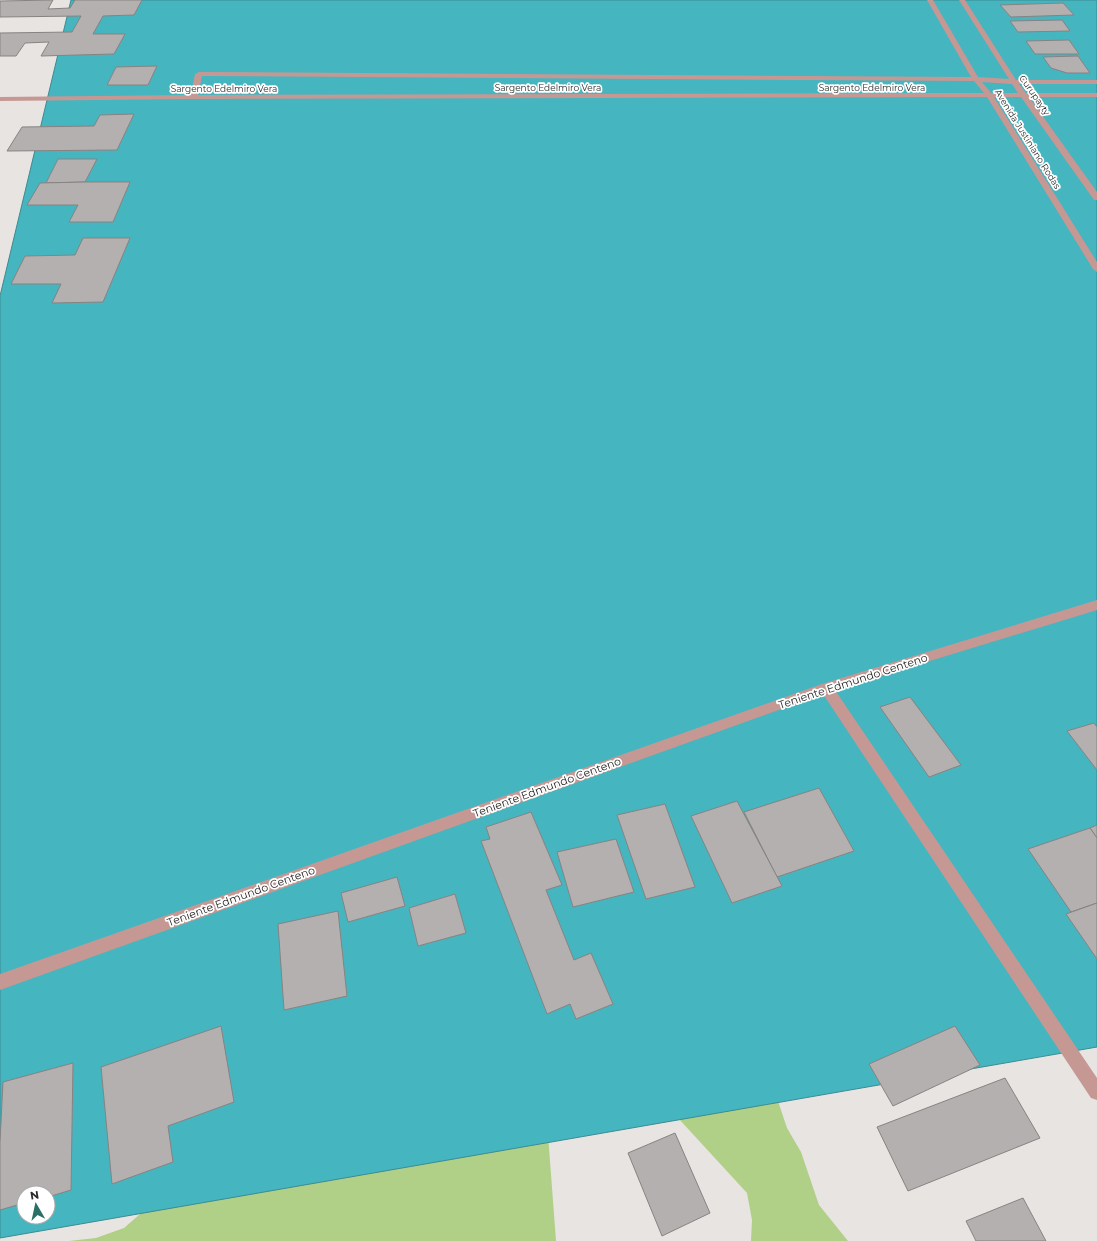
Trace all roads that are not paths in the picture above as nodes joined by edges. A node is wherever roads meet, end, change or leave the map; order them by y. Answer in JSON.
{"nodes":[{"id":1,"x":930,"y":0,"type":"edge"},
{"id":2,"x":962,"y":0,"type":"edge"},
{"id":3,"x":976,"y":79,"type":"junction"},
{"id":4,"x":1014,"y":82,"type":"junction"},
{"id":5,"x":1097,"y":82,"type":"edge"},
{"id":6,"x":1023,"y":94,"type":"junction"},
{"id":7,"x":1097,"y":95,"type":"edge"},
{"id":8,"x":990,"y":96,"type":"junction"},
{"id":9,"x":194,"y":97,"type":"junction"},
{"id":10,"x":0,"y":99,"type":"edge"},
{"id":11,"x":1097,"y":198,"type":"edge"},
{"id":12,"x":1097,"y":269,"type":"edge"},
{"id":13,"x":1097,"y":605,"type":"edge"},
{"id":14,"x":826,"y":688,"type":"junction"},
{"id":15,"x":0,"y":982,"type":"edge"},
{"id":16,"x":1097,"y":1092,"type":"edge"}],
"edges":[{"from":1,"to":3,"type":"street","name":"Avenida Justiniano Rodas"},
{"from":2,"to":4,"type":"street","name":"Curupayty"},
{"from":3,"to":4,"type":"street","name":"Sargento Edelmiro Vera"},
{"from":3,"to":8,"type":"street","name":"Avenida Justiniano Rodas"},
{"from":3,"to":9,"type":"street","name":"Sargento Edelmiro Vera"},
{"from":4,"to":5,"type":"street","name":"Sargento Edelmiro Vera"},
{"from":4,"to":6,"type":"street","name":"Curupayty"},
{"from":6,"to":7,"type":"street","name":"Sargento Edelmiro Vera"},
{"from":6,"to":8,"type":"street","name":"Sargento Edelmiro Vera"},
{"from":6,"to":11,"type":"street","name":"Curupayty"},
{"from":8,"to":9,"type":"street","name":"Sargento Edelmiro Vera"},
{"from":8,"to":12,"type":"street","name":"Avenida Justiniano Rodas"},
{"from":9,"to":10,"type":"street","name":"Sargento Edelmiro Vera"},
{"from":13,"to":14,"type":"street","name":"Teniente Edmundo Centeno"},
{"from":14,"to":15,"type":"street","name":"Teniente Edmundo Centeno"},
{"from":14,"to":16,"type":"street"}]}
